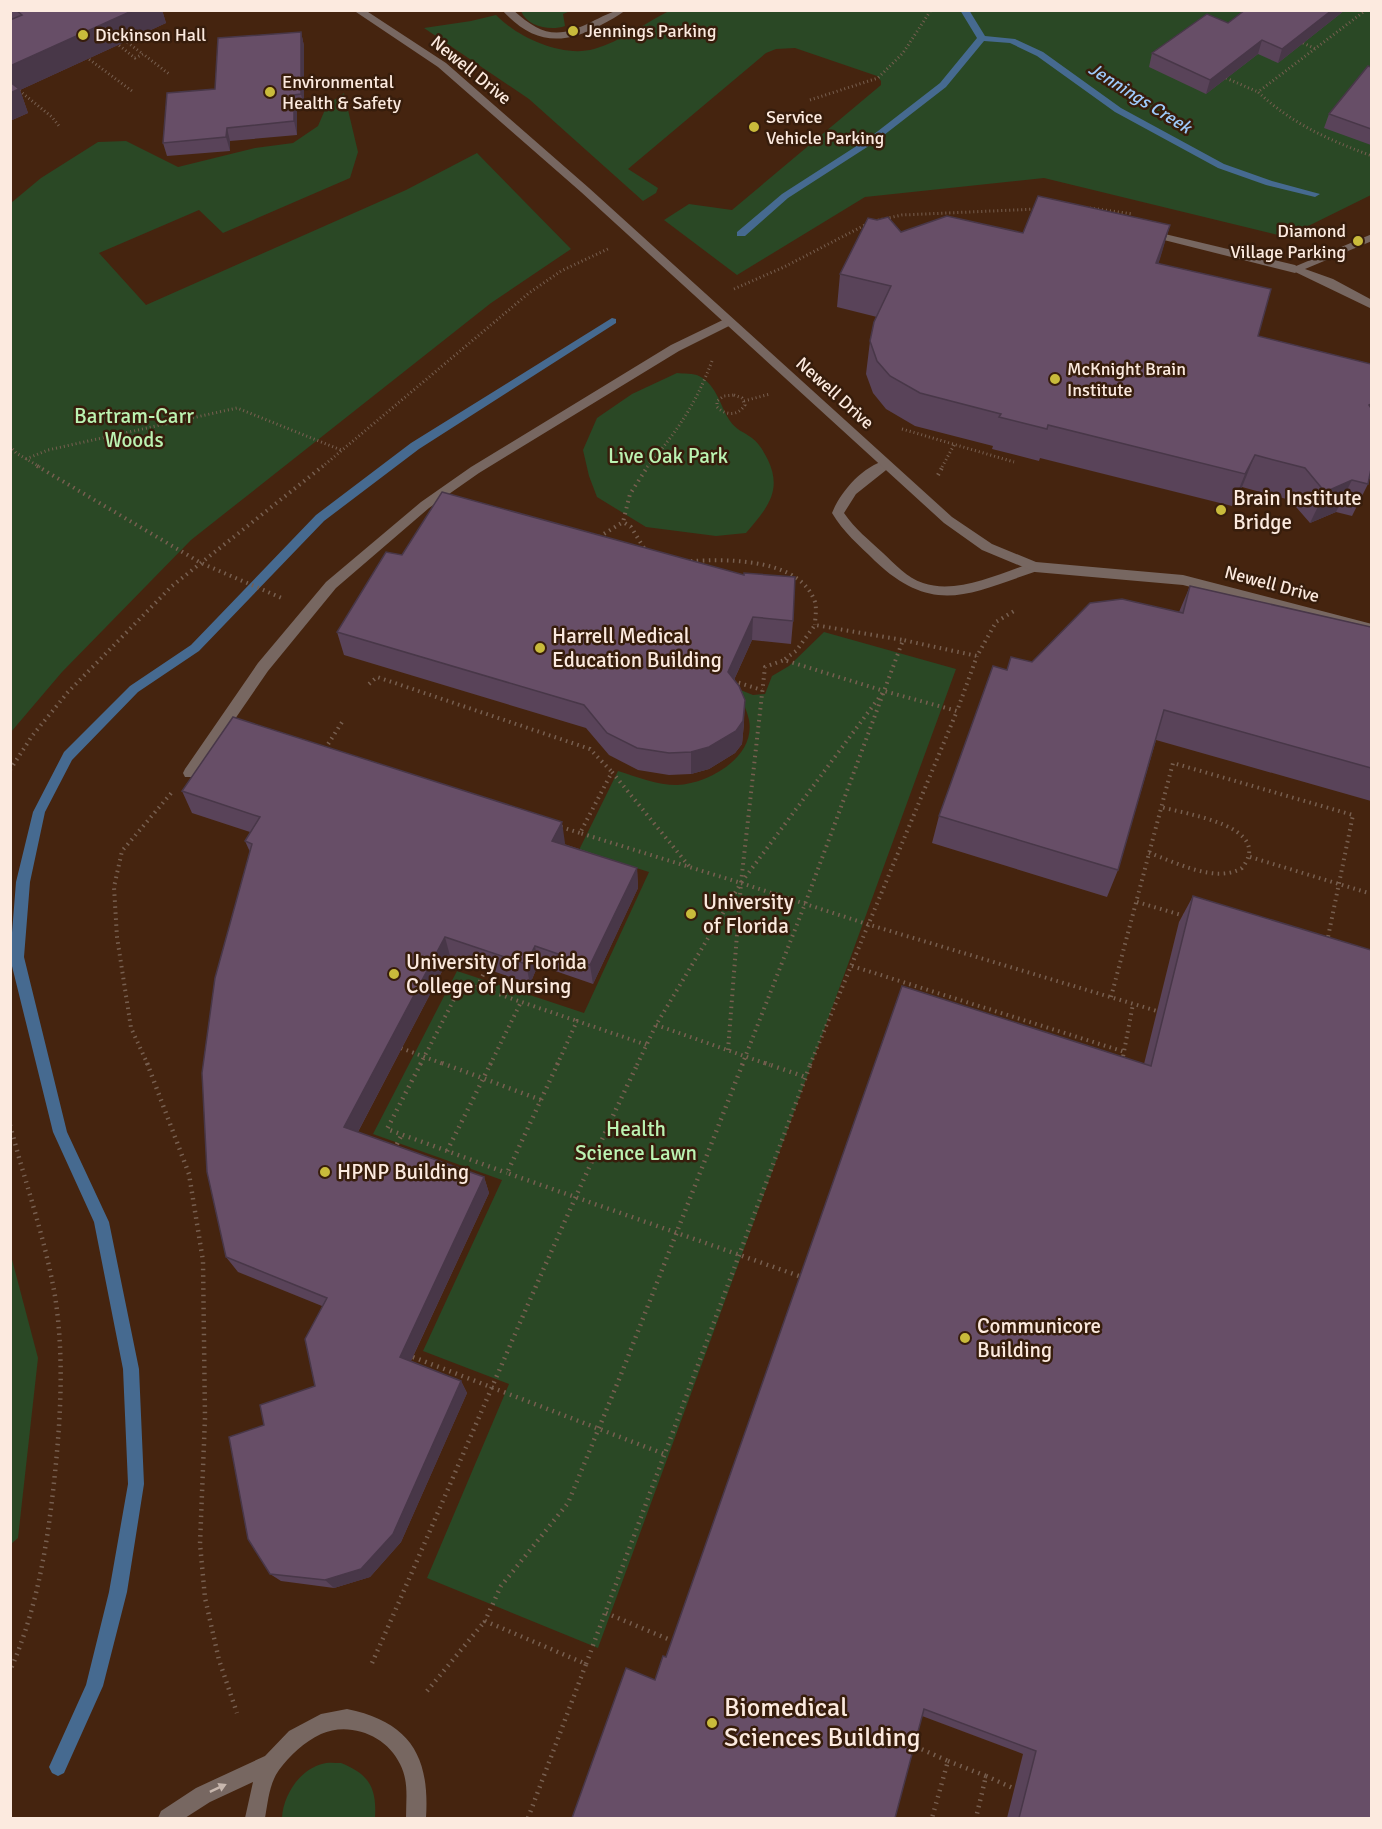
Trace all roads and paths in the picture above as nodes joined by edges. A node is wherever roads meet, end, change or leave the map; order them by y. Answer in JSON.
{"nodes":[{"id":1,"x":358,"y":10,"type":"edge"},
{"id":2,"x":507,"y":10,"type":"edge"},
{"id":3,"x":621,"y":10,"type":"edge"},
{"id":4,"x":931,"y":10,"type":"edge"},
{"id":5,"x":1364,"y":11,"type":"edge"},
{"id":6,"x":121,"y":38,"type":"dead end"},
{"id":7,"x":113,"y":41,"type":"dead end"},
{"id":8,"x":1303,"y":43,"type":"edge"},
{"id":9,"x":1316,"y":49,"type":"junction"},
{"id":10,"x":93,"y":50,"type":"edge"},
{"id":11,"x":143,"y":54,"type":"junction"},
{"id":12,"x":169,"y":74,"type":"dead end"},
{"id":13,"x":1226,"y":78,"type":"edge"},
{"id":14,"x":10,"y":83,"type":"edge"},
{"id":15,"x":132,"y":91,"type":"dead end"},
{"id":16,"x":1258,"y":92,"type":"junction"},
{"id":17,"x":810,"y":100,"type":"dead end"},
{"id":18,"x":59,"y":126,"type":"dead end"},
{"id":19,"x":1371,"y":156,"type":"edge"},
{"id":20,"x":1084,"y":208,"type":"edge"},
{"id":21,"x":1043,"y":209,"type":"edge"},
{"id":22,"x":1136,"y":214,"type":"dead end"},
{"id":23,"x":1135,"y":230,"type":"edge"},
{"id":24,"x":1371,"y":237,"type":"edge"},
{"id":25,"x":612,"y":247,"type":"dead end"},
{"id":26,"x":1295,"y":269,"type":"junction"},
{"id":27,"x":736,"y":288,"type":"dead end"},
{"id":28,"x":1371,"y":305,"type":"edge"},
{"id":29,"x":729,"y":321,"type":"junction"},
{"id":30,"x":714,"y":356,"type":"dead end"},
{"id":31,"x":770,"y":394,"type":"dead end"},
{"id":32,"x":744,"y":402,"type":"junction"},
{"id":33,"x":902,"y":429,"type":"edge"},
{"id":34,"x":954,"y":445,"type":"junction"},
{"id":35,"x":10,"y":446,"type":"edge"},
{"id":36,"x":341,"y":450,"type":"junction"},
{"id":37,"x":16,"y":453,"type":"junction"},
{"id":38,"x":10,"y":456,"type":"edge"},
{"id":39,"x":26,"y":459,"type":"junction"},
{"id":40,"x":1014,"y":462,"type":"edge"},
{"id":41,"x":886,"y":464,"type":"junction"},
{"id":42,"x":938,"y":475,"type":"dead end"},
{"id":43,"x":623,"y":522,"type":"junction"},
{"id":44,"x":597,"y":539,"type":"edge"},
{"id":45,"x":648,"y":556,"type":"edge"},
{"id":46,"x":686,"y":562,"type":"edge"},
{"id":47,"x":201,"y":563,"type":"junction"},
{"id":48,"x":1035,"y":567,"type":"junction"},
{"id":49,"x":291,"y":602,"type":"dead end"},
{"id":50,"x":1014,"y":611,"type":"dead end"},
{"id":51,"x":815,"y":625,"type":"junction"},
{"id":52,"x":1371,"y":629,"type":"edge"},
{"id":53,"x":903,"y":640,"type":"junction"},
{"id":54,"x":977,"y":656,"type":"junction"},
{"id":55,"x":784,"y":660,"type":"junction"},
{"id":56,"x":733,"y":681,"type":"edge"},
{"id":57,"x":369,"y":684,"type":"dead end"},
{"id":58,"x":762,"y":690,"type":"junction"},
{"id":59,"x":884,"y":691,"type":"junction"},
{"id":60,"x":957,"y":711,"type":"junction"},
{"id":61,"x":344,"y":719,"type":"dead end"},
{"id":62,"x":321,"y":755,"type":"edge"},
{"id":63,"x":10,"y":770,"type":"edge"},
{"id":64,"x":612,"y":772,"type":"junction"},
{"id":65,"x":190,"y":773,"type":"joint"},
{"id":66,"x":1161,"y":807,"type":"junction"},
{"id":67,"x":558,"y":826,"type":"edge"},
{"id":68,"x":580,"y":833,"type":"junction"},
{"id":69,"x":1149,"y":854,"type":"junction"},
{"id":70,"x":1250,"y":857,"type":"junction"},
{"id":71,"x":689,"y":866,"type":"junction"},
{"id":72,"x":741,"y":883,"type":"junction"},
{"id":73,"x":1340,"y":884,"type":"junction"},
{"id":74,"x":1371,"y":894,"type":"edge"},
{"id":75,"x":1137,"y":902,"type":"junction"},
{"id":76,"x":805,"y":904,"type":"junction"},
{"id":77,"x":1199,"y":921,"type":"edge"},
{"id":78,"x":870,"y":925,"type":"junction"},
{"id":79,"x":1326,"y":949,"type":"edge"},
{"id":80,"x":852,"y":966,"type":"junction"},
{"id":81,"x":486,"y":969,"type":"edge"},
{"id":82,"x":477,"y":987,"type":"junction"},
{"id":83,"x":1111,"y":997,"type":"junction"},
{"id":84,"x":521,"y":1002,"type":"junction"},
{"id":85,"x":1133,"y":1004,"type":"junction"},
{"id":86,"x":1157,"y":1011,"type":"dead end"},
{"id":87,"x":577,"y":1021,"type":"junction"},
{"id":88,"x":656,"y":1025,"type":"junction"},
{"id":89,"x":647,"y":1045,"type":"junction"},
{"id":90,"x":401,"y":1048,"type":"edge"},
{"id":91,"x":728,"y":1050,"type":"junction"},
{"id":92,"x":1125,"y":1052,"type":"junction"},
{"id":93,"x":744,"y":1056,"type":"junction"},
{"id":94,"x":424,"y":1057,"type":"junction"},
{"id":95,"x":1120,"y":1072,"type":"edge"},
{"id":96,"x":804,"y":1077,"type":"junction"},
{"id":97,"x":483,"y":1078,"type":"junction"},
{"id":98,"x":541,"y":1100,"type":"junction"},
{"id":99,"x":10,"y":1125,"type":"edge"},
{"id":100,"x":402,"y":1134,"type":"junction"},
{"id":101,"x":447,"y":1151,"type":"junction"},
{"id":102,"x":390,"y":1157,"type":"edge"},
{"id":103,"x":507,"y":1173,"type":"junction"},
{"id":104,"x":575,"y":1197,"type":"junction"},
{"id":105,"x":675,"y":1233,"type":"junction"},
{"id":106,"x":737,"y":1254,"type":"junction"},
{"id":107,"x":802,"y":1277,"type":"edge"},
{"id":108,"x":413,"y":1357,"type":"edge"},
{"id":109,"x":490,"y":1385,"type":"junction"},
{"id":110,"x":599,"y":1428,"type":"junction"},
{"id":111,"x":664,"y":1454,"type":"junction"},
{"id":112,"x":606,"y":1613,"type":"junction"},
{"id":113,"x":485,"y":1621,"type":"junction"},
{"id":114,"x":686,"y":1647,"type":"edge"},
{"id":115,"x":372,"y":1663,"type":"dead end"},
{"id":116,"x":586,"y":1664,"type":"junction"},
{"id":117,"x":10,"y":1671,"type":"edge"},
{"id":118,"x":427,"y":1691,"type":"dead end"},
{"id":119,"x":237,"y":1713,"type":"dead end"},
{"id":120,"x":904,"y":1742,"type":"edge"},
{"id":121,"x":948,"y":1761,"type":"junction"},
{"id":122,"x":272,"y":1763,"type":"junction"},
{"id":123,"x":986,"y":1776,"type":"junction"},
{"id":124,"x":1015,"y":1789,"type":"edge"},
{"id":125,"x":168,"y":1818,"type":"edge"},
{"id":126,"x":255,"y":1818,"type":"edge"},
{"id":127,"x":416,"y":1818,"type":"edge"},
{"id":128,"x":528,"y":1818,"type":"edge"},
{"id":129,"x":932,"y":1818,"type":"edge"},
{"id":130,"x":976,"y":1818,"type":"edge"}],
"edges":[{"from":1,"to":29,"type":"street","name":"Newell Drive"},
{"from":2,"to":3,"type":"street"},
{"from":4,"to":17,"type":"path"},
{"from":5,"to":9,"type":"path"},
{"from":6,"to":11,"type":"path"},
{"from":7,"to":11,"type":"path"},
{"from":8,"to":9,"type":"path"},
{"from":9,"to":16,"type":"path"},
{"from":10,"to":15,"type":"path"},
{"from":11,"to":12,"type":"path"},
{"from":13,"to":16,"type":"path"},
{"from":14,"to":18,"type":"path"},
{"from":16,"to":19,"type":"path"},
{"from":20,"to":22,"type":"path"},
{"from":21,"to":27,"type":"path"},
{"from":23,"to":26,"type":"street"},
{"from":24,"to":26,"type":"street"},
{"from":25,"to":36,"type":"path"},
{"from":26,"to":28,"type":"street"},
{"from":29,"to":41,"type":"street","name":"Newell Drive"},
{"from":29,"to":65,"type":"street"},
{"from":30,"to":43,"type":"path"},
{"from":31,"to":32,"type":"path"},
{"from":32,"to":32,"type":"path"},
{"from":33,"to":34,"type":"path"},
{"from":34,"to":40,"type":"path"},
{"from":34,"to":42,"type":"path"},
{"from":35,"to":37,"type":"path"},
{"from":36,"to":39,"type":"path"},
{"from":36,"to":47,"type":"path"},
{"from":37,"to":38,"type":"path"},
{"from":37,"to":39,"type":"path"},
{"from":39,"to":47,"type":"path"},
{"from":41,"to":48,"type":"street","name":"Newell Drive"},
{"from":41,"to":48,"type":"street"},
{"from":43,"to":44,"type":"path"},
{"from":43,"to":45,"type":"path"},
{"from":46,"to":51,"type":"path"},
{"from":47,"to":49,"type":"path"},
{"from":47,"to":63,"type":"path"},
{"from":48,"to":52,"type":"street","name":"Newell Drive"},
{"from":50,"to":54,"type":"path"},
{"from":51,"to":53,"type":"path"},
{"from":51,"to":55,"type":"path"},
{"from":53,"to":54,"type":"path"},
{"from":53,"to":59,"type":"path"},
{"from":54,"to":60,"type":"path"},
{"from":55,"to":58,"type":"path"},
{"from":55,"to":59,"type":"path"},
{"from":56,"to":58,"type":"path"},
{"from":57,"to":64,"type":"path"},
{"from":58,"to":72,"type":"path"},
{"from":59,"to":60,"type":"path"},
{"from":59,"to":72,"type":"path"},
{"from":59,"to":76,"type":"path"},
{"from":60,"to":78,"type":"path"},
{"from":61,"to":62,"type":"path"},
{"from":64,"to":68,"type":"path"},
{"from":64,"to":71,"type":"path"},
{"from":65,"to":119,"type":"path"},
{"from":66,"to":69,"type":"path"},
{"from":66,"to":70,"type":"path"},
{"from":66,"to":73,"type":"path"},
{"from":67,"to":68,"type":"path"},
{"from":68,"to":71,"type":"path"},
{"from":69,"to":70,"type":"path"},
{"from":69,"to":75,"type":"path"},
{"from":70,"to":73,"type":"path"},
{"from":71,"to":72,"type":"path"},
{"from":72,"to":76,"type":"path"},
{"from":72,"to":88,"type":"path"},
{"from":72,"to":91,"type":"path"},
{"from":73,"to":74,"type":"path"},
{"from":73,"to":79,"type":"path"},
{"from":75,"to":77,"type":"path"},
{"from":75,"to":83,"type":"path"},
{"from":76,"to":78,"type":"path"},
{"from":76,"to":93,"type":"path"},
{"from":78,"to":80,"type":"path"},
{"from":78,"to":83,"type":"path"},
{"from":80,"to":92,"type":"path"},
{"from":80,"to":96,"type":"path"},
{"from":81,"to":82,"type":"path"},
{"from":82,"to":84,"type":"path"},
{"from":82,"to":94,"type":"path"},
{"from":83,"to":85,"type":"path"},
{"from":84,"to":87,"type":"path"},
{"from":84,"to":97,"type":"path"},
{"from":85,"to":86,"type":"path"},
{"from":85,"to":92,"type":"path"},
{"from":87,"to":89,"type":"path"},
{"from":87,"to":98,"type":"path"},
{"from":88,"to":89,"type":"path"},
{"from":88,"to":91,"type":"path"},
{"from":89,"to":104,"type":"path"},
{"from":90,"to":94,"type":"path"},
{"from":91,"to":93,"type":"path"},
{"from":92,"to":95,"type":"path"},
{"from":93,"to":96,"type":"path"},
{"from":93,"to":105,"type":"path"},
{"from":94,"to":97,"type":"path"},
{"from":94,"to":100,"type":"path"},
{"from":96,"to":106,"type":"path"},
{"from":97,"to":98,"type":"path"},
{"from":97,"to":101,"type":"path"},
{"from":98,"to":103,"type":"path"},
{"from":99,"to":117,"type":"path"},
{"from":100,"to":101,"type":"path"},
{"from":100,"to":102,"type":"path"},
{"from":101,"to":103,"type":"path"},
{"from":103,"to":104,"type":"path"},
{"from":104,"to":105,"type":"path"},
{"from":104,"to":109,"type":"path"},
{"from":105,"to":106,"type":"path"},
{"from":105,"to":110,"type":"path"},
{"from":106,"to":107,"type":"path"},
{"from":106,"to":111,"type":"path"},
{"from":108,"to":109,"type":"path"},
{"from":109,"to":110,"type":"path"},
{"from":109,"to":115,"type":"path"},
{"from":110,"to":111,"type":"path"},
{"from":110,"to":113,"type":"path"},
{"from":111,"to":112,"type":"path"},
{"from":112,"to":114,"type":"path"},
{"from":112,"to":116,"type":"path"},
{"from":113,"to":116,"type":"path"},
{"from":113,"to":118,"type":"path"},
{"from":116,"to":128,"type":"path"},
{"from":120,"to":121,"type":"path"},
{"from":121,"to":123,"type":"path"},
{"from":121,"to":129,"type":"path"},
{"from":125,"to":122,"type":"street","one_way":true},
{"from":122,"to":126,"type":"street"},
{"from":122,"to":127,"type":"street"},
{"from":123,"to":124,"type":"path"},
{"from":123,"to":130,"type":"path"}]}
